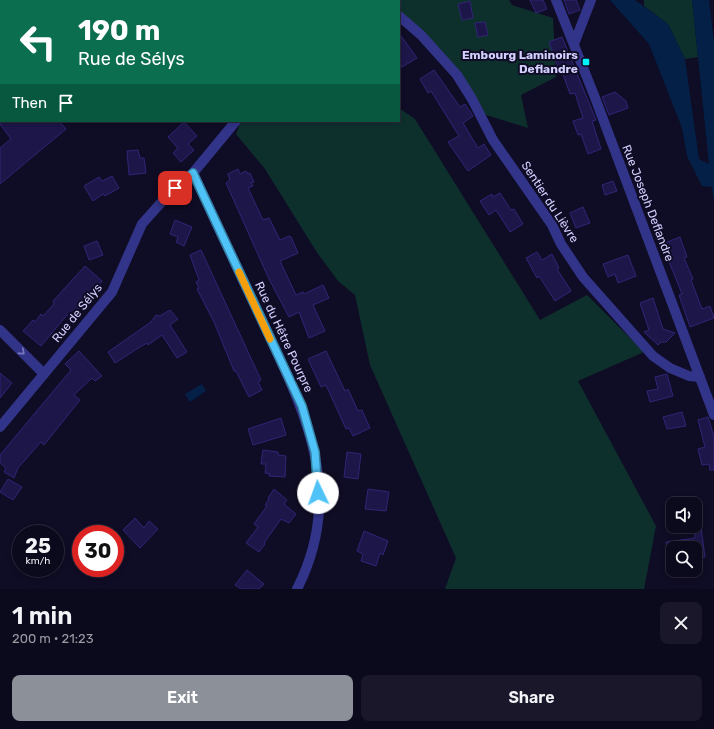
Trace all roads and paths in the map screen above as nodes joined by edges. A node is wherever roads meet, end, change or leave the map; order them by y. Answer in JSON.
{"nodes":[{"id":1,"x":556,"y":0,"type":"edge"},
{"id":2,"x":590,"y":0,"type":"edge"},
{"id":3,"x":400,"y":17,"type":"edge"},
{"id":4,"x":574,"y":44,"type":"junction"},
{"id":5,"x":235,"y":122,"type":"edge"},
{"id":6,"x":193,"y":173,"type":"junction"},
{"id":7,"x":0,"y":330,"type":"edge"},
{"id":8,"x":44,"y":374,"type":"junction"},
{"id":9,"x":700,"y":377,"type":"junction"},
{"id":10,"x":714,"y":415,"type":"edge"},
{"id":11,"x":0,"y":427,"type":"edge"},
{"id":12,"x":297,"y":589,"type":"edge"}],
"edges":[{"from":1,"to":4,"type":"street","name":"Rue Joseph Deflandre"},
{"from":2,"to":4,"type":"street"},
{"from":3,"to":9,"type":"street","name":"Sentier du Lièvre"},
{"from":4,"to":9,"type":"street","name":"Rue Joseph Deflandre"},
{"from":5,"to":6,"type":"street","name":"Rue de Sélys"},
{"from":6,"to":8,"type":"street","name":"Rue de Sélys"},
{"from":6,"to":12,"type":"street","name":"Rue du Hêtre Pourpre"},
{"from":7,"to":8,"type":"street","one_way":true},
{"from":8,"to":11,"type":"street","name":"Rue de Sélys"},
{"from":9,"to":10,"type":"street","name":"Rue Joseph Deflandre"}]}
